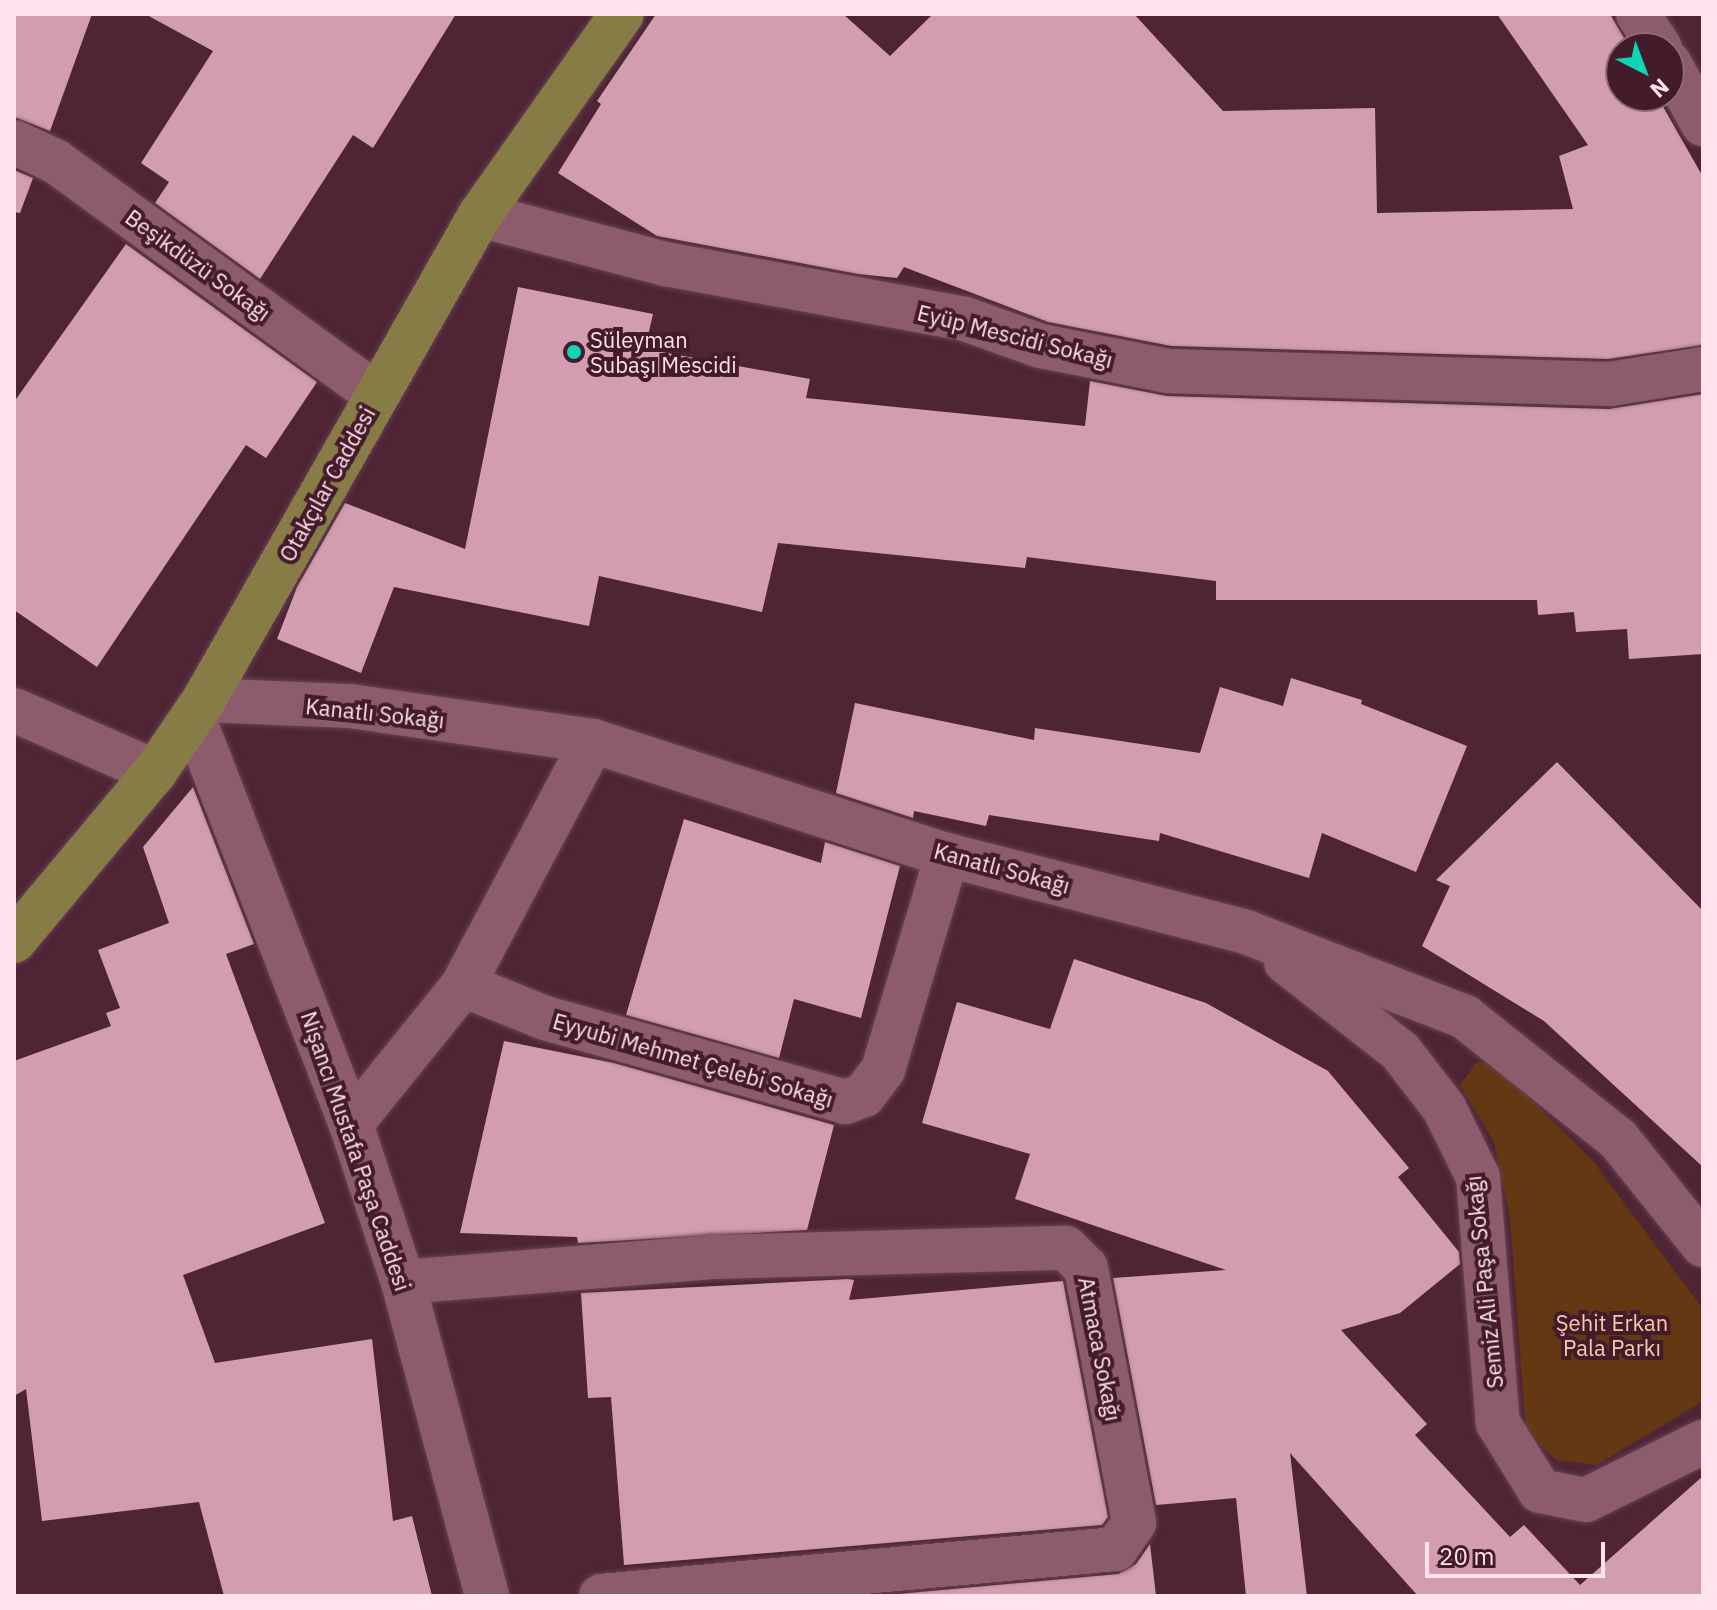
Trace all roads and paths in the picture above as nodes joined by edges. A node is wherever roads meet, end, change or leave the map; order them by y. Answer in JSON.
{"nodes":[{"id":1,"x":622,"y":14,"type":"edge"},
{"id":2,"x":1638,"y":14,"type":"edge"},
{"id":3,"x":1650,"y":32,"type":"edge"},
{"id":4,"x":1685,"y":92,"type":"edge"},
{"id":5,"x":1703,"y":124,"type":"edge"},
{"id":6,"x":14,"y":142,"type":"edge"},
{"id":7,"x":480,"y":215,"type":"junction"},
{"id":8,"x":1703,"y":369,"type":"edge"},
{"id":9,"x":377,"y":395,"type":"junction"},
{"id":10,"x":199,"y":709,"type":"junction"},
{"id":11,"x":14,"y":710,"type":"edge"},
{"id":12,"x":593,"y":741,"type":"junction"},
{"id":13,"x":155,"y":772,"type":"junction"},
{"id":14,"x":947,"y":855,"type":"junction"},
{"id":15,"x":1246,"y":932,"type":"junction"},
{"id":16,"x":14,"y":941,"type":"edge"},
{"id":17,"x":463,"y":985,"type":"junction"},
{"id":18,"x":351,"y":1124,"type":"junction"},
{"id":19,"x":1703,"y":1245,"type":"edge"},
{"id":20,"x":403,"y":1282,"type":"junction"},
{"id":21,"x":1703,"y":1442,"type":"edge"},
{"id":22,"x":487,"y":1596,"type":"edge"},
{"id":23,"x":601,"y":1596,"type":"edge"}],
"edges":[{"from":1,"to":7,"type":"main road","name":"Otakçılar Caddesi"},
{"from":2,"to":3,"type":"street"},
{"from":4,"to":5,"type":"street"},
{"from":6,"to":9,"type":"street","name":"Beşikdüzü Sokağı"},
{"from":7,"to":8,"type":"street","name":"Eyüp Mescidi Sokağı"},
{"from":7,"to":9,"type":"main road","name":"Otakçılar Caddesi"},
{"from":9,"to":10,"type":"main road","name":"Otakçılar Caddesi"},
{"from":10,"to":12,"type":"street","name":"Kanatlı Sokağı"},
{"from":10,"to":13,"type":"main road","name":"Otakçılar Caddesi"},
{"from":10,"to":18,"type":"street","name":"Nişancı Mustafa Paşa Caddesi"},
{"from":11,"to":13,"type":"street"},
{"from":12,"to":14,"type":"street","name":"Kanatlı Sokağı"},
{"from":12,"to":17,"type":"street"},
{"from":13,"to":16,"type":"main road","name":"Otakçılar Caddesi"},
{"from":14,"to":15,"type":"street","name":"Kanatlı Sokağı"},
{"from":14,"to":17,"type":"street","name":"Eyyubi Mehmet Çelebi Sokağı"},
{"from":15,"to":19,"type":"street","name":"Kanatlı Sokağı"},
{"from":15,"to":21,"type":"street","name":"Semiz Ali Paşa Sokağı"},
{"from":17,"to":18,"type":"street"},
{"from":18,"to":20,"type":"street","name":"Nişancı Mustafa Paşa Caddesi"},
{"from":20,"to":22,"type":"street","name":"Nişancı Mustafa Paşa Caddesi"},
{"from":20,"to":23,"type":"street","name":"Atmaca Sokağı"}]}
